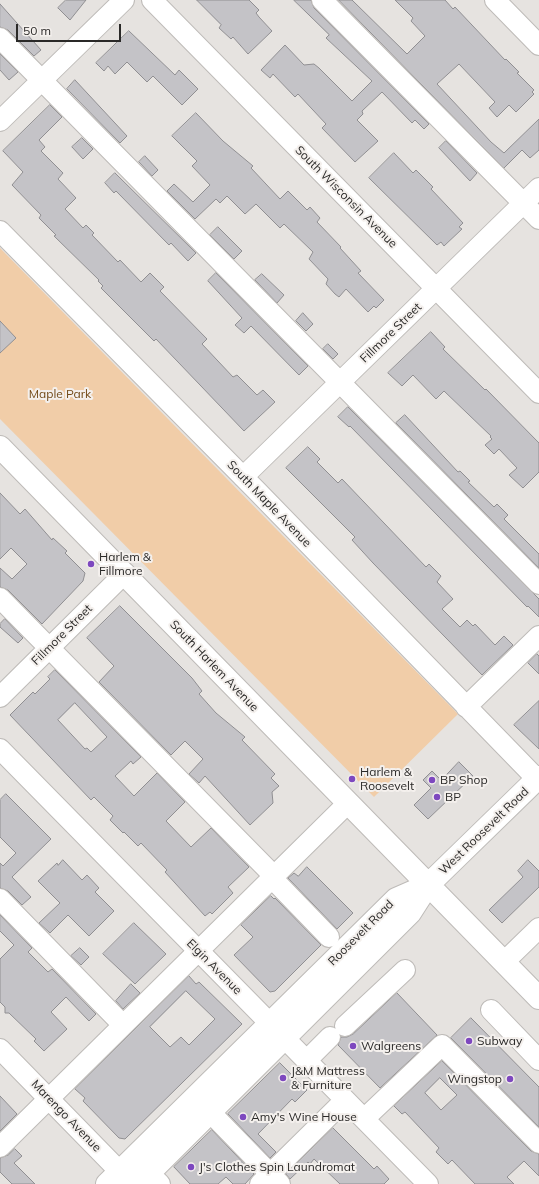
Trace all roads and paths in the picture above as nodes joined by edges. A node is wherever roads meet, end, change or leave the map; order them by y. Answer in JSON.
{"nodes":[{"id":1,"x":124,"y":0,"type":"edge"},
{"id":2,"x":152,"y":0,"type":"edge"},
{"id":3,"x":322,"y":0,"type":"edge"},
{"id":4,"x":495,"y":0,"type":"edge"},
{"id":5,"x":0,"y":38,"type":"edge"},
{"id":6,"x":539,"y":45,"type":"edge"},
{"id":7,"x":42,"y":80,"type":"junction"},
{"id":8,"x":0,"y":121,"type":"edge"},
{"id":9,"x":539,"y":188,"type":"edge"},
{"id":10,"x":523,"y":203,"type":"junction"},
{"id":11,"x":539,"y":219,"type":"edge"},
{"id":12,"x":0,"y":231,"type":"edge"},
{"id":13,"x":436,"y":289,"type":"junction"},
{"id":14,"x":340,"y":382,"type":"junction"},
{"id":15,"x":539,"y":394,"type":"edge"},
{"id":16,"x":0,"y":447,"type":"edge"},
{"id":17,"x":243,"y":477,"type":"junction"},
{"id":18,"x":125,"y":574,"type":"junction"},
{"id":19,"x":539,"y":584,"type":"edge"},
{"id":20,"x":0,"y":598,"type":"edge"},
{"id":21,"x":539,"y":636,"type":"edge"},
{"id":22,"x":49,"y":648,"type":"junction"},
{"id":23,"x":0,"y":697,"type":"edge"},
{"id":24,"x":466,"y":707,"type":"junction"},
{"id":25,"x":0,"y":749,"type":"edge"},
{"id":26,"x":538,"y":778,"type":"edge"},
{"id":27,"x":348,"y":803,"type":"junction"},
{"id":28,"x":273,"y":877,"type":"junction"},
{"id":29,"x":428,"y":885,"type":"junction"},
{"id":30,"x":0,"y":899,"type":"edge"},
{"id":31,"x":539,"y":929,"type":"edge"},
{"id":32,"x":329,"y":937,"type":"dead end"},
{"id":33,"x":198,"y":951,"type":"junction"},
{"id":34,"x":504,"y":962,"type":"junction"},
{"id":35,"x":405,"y":970,"type":"dead end"},
{"id":36,"x":538,"y":995,"type":"edge"},
{"id":37,"x":491,"y":1010,"type":"dead end"},
{"id":38,"x":123,"y":1025,"type":"junction"},
{"id":39,"x":277,"y":1031,"type":"junction"},
{"id":40,"x":0,"y":1049,"type":"edge"},
{"id":41,"x":539,"y":1060,"type":"edge"},
{"id":42,"x":306,"y":1061,"type":"junction"},
{"id":43,"x":49,"y":1098,"type":"junction"},
{"id":44,"x":345,"y":1100,"type":"junction"},
{"id":45,"x":210,"y":1112,"type":"junction"},
{"id":46,"x":364,"y":1119,"type":"junction"},
{"id":47,"x":539,"y":1143,"type":"edge"},
{"id":48,"x":0,"y":1147,"type":"edge"},
{"id":49,"x":134,"y":1180,"type":"edge"},
{"id":50,"x":270,"y":1181,"type":"edge"},
{"id":51,"x":428,"y":1184,"type":"edge"}],
"edges":[{"from":1,"to":7,"type":"street"},
{"from":2,"to":13,"type":"street","name":"South Wisconsin Avenue"},
{"from":3,"to":10,"type":"street"},
{"from":4,"to":6,"type":"street"},
{"from":5,"to":7,"type":"street"},
{"from":7,"to":8,"type":"street"},
{"from":7,"to":14,"type":"street"},
{"from":9,"to":10,"type":"street","name":"Fillmore Street"},
{"from":10,"to":11,"type":"street"},
{"from":10,"to":13,"type":"street","name":"Fillmore Street"},
{"from":12,"to":17,"type":"street","name":"South Maple Avenue"},
{"from":13,"to":14,"type":"street","name":"Fillmore Street"},
{"from":13,"to":15,"type":"street","name":"South Wisconsin Avenue"},
{"from":14,"to":17,"type":"street","name":"Fillmore Street"},
{"from":14,"to":19,"type":"street"},
{"from":16,"to":18,"type":"main road","name":"South Harlem Avenue"},
{"from":17,"to":24,"type":"street","name":"South Maple Avenue"},
{"from":18,"to":22,"type":"street","name":"Fillmore Street"},
{"from":18,"to":27,"type":"main road","name":"South Harlem Avenue"},
{"from":20,"to":22,"type":"street"},
{"from":21,"to":24,"type":"street"},
{"from":22,"to":23,"type":"street","name":"Fillmore Street"},
{"from":22,"to":28,"type":"street"},
{"from":24,"to":26,"type":"street","name":"South Maple Avenue"},
{"from":25,"to":33,"type":"street","name":"Elgin Avenue"},
{"from":26,"to":29,"type":"main road","name":"West Roosevelt Road"},
{"from":27,"to":28,"type":"street"},
{"from":27,"to":29,"type":"main road","name":"South Harlem Avenue"},
{"from":28,"to":32,"type":"street"},
{"from":28,"to":33,"type":"street"},
{"from":29,"to":34,"type":"main road","name":"South Harlem Avenue"},
{"from":29,"to":39,"type":"main road","name":"Roosevelt Road"},
{"from":30,"to":38,"type":"street"},
{"from":31,"to":34,"type":"street"},
{"from":33,"to":38,"type":"street"},
{"from":33,"to":39,"type":"street","name":"Elgin Avenue"},
{"from":34,"to":36,"type":"main road","name":"South Harlem Avenue"},
{"from":35,"to":42,"type":"street"},
{"from":37,"to":41,"type":"street"},
{"from":38,"to":43,"type":"street"},
{"from":39,"to":42,"type":"street","name":"Elgin Avenue"},
{"from":39,"to":45,"type":"main road","name":"Roosevelt Road"},
{"from":39,"to":49,"type":"main road","name":"Roosevelt Road"},
{"from":40,"to":43,"type":"street","name":"Marengo Avenue"},
{"from":42,"to":44,"type":"street","name":"Elgin Avenue"},
{"from":43,"to":48,"type":"street"},
{"from":43,"to":49,"type":"street","name":"Marengo Avenue"},
{"from":44,"to":46,"type":"street","name":"Elgin Avenue"},
{"from":44,"to":50,"type":"street"},
{"from":45,"to":49,"type":"main road","name":"Roosevelt Road"},
{"from":45,"to":50,"type":"street"},
{"from":46,"to":47,"type":"street"},
{"from":46,"to":51,"type":"street","name":"Elgin Avenue"}]}
